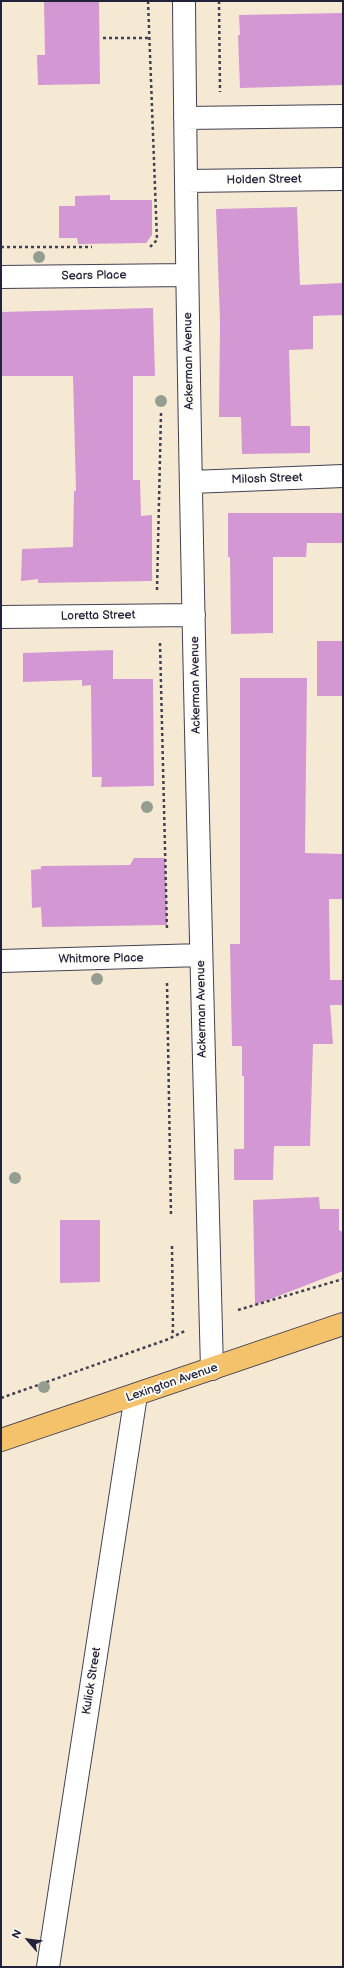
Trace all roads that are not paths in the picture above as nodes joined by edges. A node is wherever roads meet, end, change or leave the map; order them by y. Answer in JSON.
{"nodes":[{"id":1,"x":184,"y":1,"type":"edge"},
{"id":2,"x":343,"y":116,"type":"edge"},
{"id":3,"x":185,"y":118,"type":"junction"},
{"id":4,"x":343,"y":179,"type":"edge"},
{"id":5,"x":186,"y":181,"type":"junction"},
{"id":6,"x":187,"y":275,"type":"junction"},
{"id":7,"x":1,"y":277,"type":"edge"},
{"id":8,"x":343,"y":476,"type":"edge"},
{"id":9,"x":191,"y":482,"type":"junction"},
{"id":10,"x":194,"y":615,"type":"junction"},
{"id":11,"x":1,"y":617,"type":"edge"},
{"id":12,"x":201,"y":955,"type":"junction"},
{"id":13,"x":1,"y":961,"type":"edge"},
{"id":14,"x":343,"y":1324,"type":"edge"},
{"id":15,"x":212,"y":1369,"type":"junction"},
{"id":16,"x":136,"y":1395,"type":"junction"},
{"id":17,"x":1,"y":1440,"type":"edge"},
{"id":18,"x":48,"y":1967,"type":"edge"}],
"edges":[{"from":1,"to":3,"type":"street","name":"Ackerman Avenue"},
{"from":2,"to":3,"type":"street"},
{"from":3,"to":5,"type":"street","name":"Ackerman Avenue"},
{"from":4,"to":5,"type":"street","name":"Holden Street"},
{"from":5,"to":6,"type":"street","name":"Ackerman Avenue"},
{"from":6,"to":7,"type":"street","name":"Sears Place"},
{"from":6,"to":9,"type":"street","name":"Ackerman Avenue"},
{"from":8,"to":9,"type":"street","name":"Milosh Street"},
{"from":9,"to":10,"type":"street","name":"Ackerman Avenue"},
{"from":10,"to":11,"type":"street","name":"Loretta Street"},
{"from":10,"to":12,"type":"street","name":"Ackerman Avenue"},
{"from":12,"to":13,"type":"street","name":"Whitmore Place"},
{"from":12,"to":15,"type":"street","name":"Ackerman Avenue"},
{"from":14,"to":15,"type":"main road","name":"Lexington Avenue"},
{"from":15,"to":16,"type":"main road","name":"Lexington Avenue"},
{"from":16,"to":17,"type":"main road","name":"Lexington Avenue"},
{"from":16,"to":18,"type":"street","name":"Kulick Street"}]}
